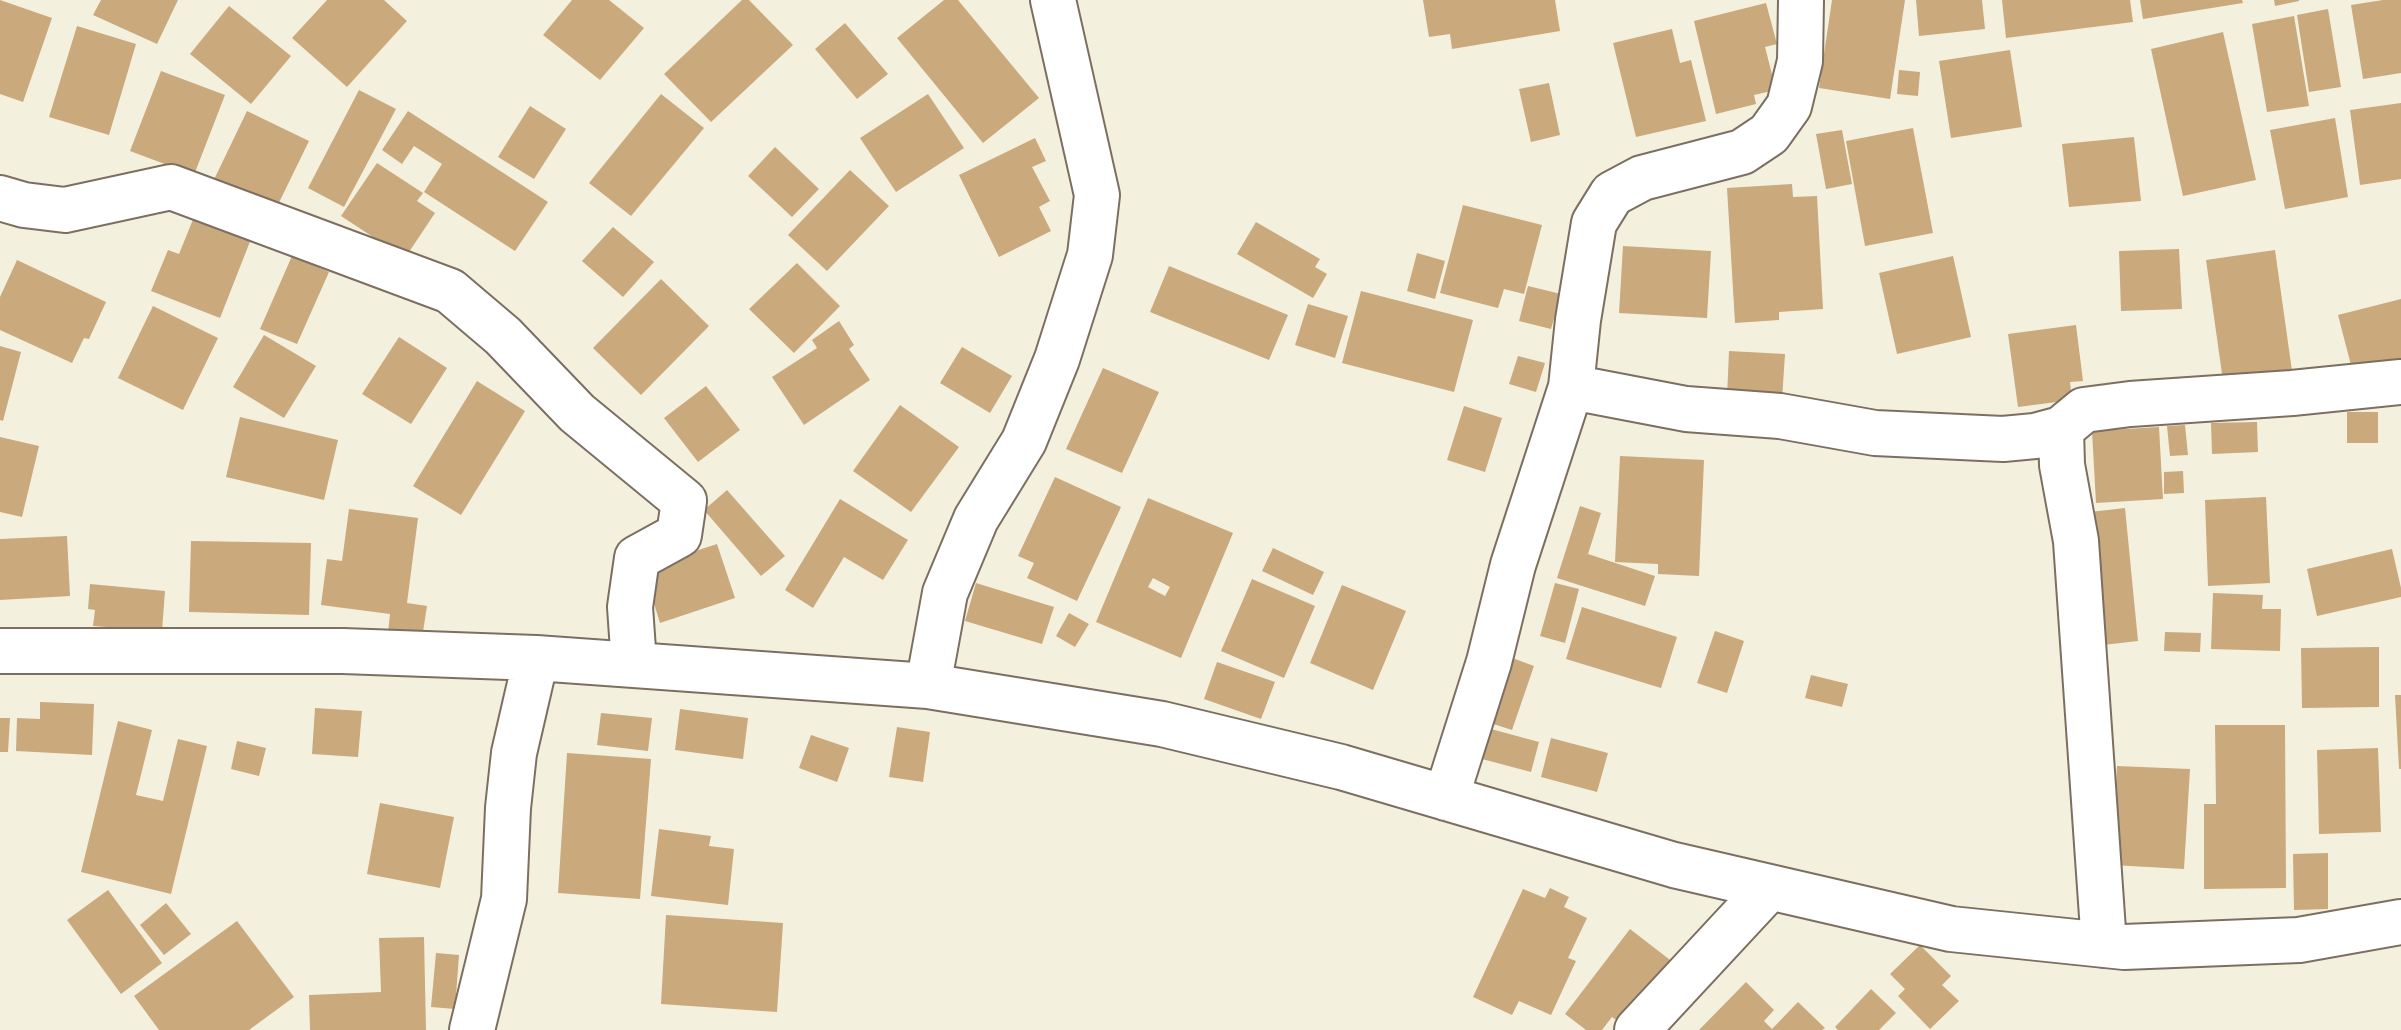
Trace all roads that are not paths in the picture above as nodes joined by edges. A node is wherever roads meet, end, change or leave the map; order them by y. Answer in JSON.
{"nodes":[{"id":1,"x":1053,"y":0,"type":"edge"},
{"id":2,"x":1801,"y":0,"type":"edge"},
{"id":3,"x":0,"y":198,"type":"edge"},
{"id":4,"x":2401,"y":382,"type":"edge"},
{"id":5,"x":1571,"y":387,"type":"junction"},
{"id":6,"x":2061,"y":429,"type":"junction"},
{"id":7,"x":0,"y":651,"type":"edge"},
{"id":8,"x":536,"y":658,"type":"junction"},
{"id":9,"x":634,"y":664,"type":"junction"},
{"id":10,"x":928,"y":686,"type":"junction"},
{"id":11,"x":1446,"y":798,"type":"junction"},
{"id":12,"x":1769,"y":888,"type":"junction"},
{"id":13,"x":2401,"y":922,"type":"edge"},
{"id":14,"x":2104,"y":945,"type":"junction"},
{"id":15,"x":472,"y":1030,"type":"edge"},
{"id":16,"x":1637,"y":1030,"type":"edge"}],
"edges":[{"from":1,"to":10,"type":"street"},
{"from":2,"to":5,"type":"street"},
{"from":3,"to":9,"type":"street"},
{"from":4,"to":6,"type":"street"},
{"from":5,"to":6,"type":"street"},
{"from":5,"to":11,"type":"street"},
{"from":6,"to":14,"type":"street"},
{"from":7,"to":8,"type":"street"},
{"from":8,"to":9,"type":"street"},
{"from":8,"to":15,"type":"street"},
{"from":9,"to":10,"type":"street"},
{"from":10,"to":11,"type":"street"},
{"from":11,"to":12,"type":"street"},
{"from":12,"to":14,"type":"street"},
{"from":12,"to":16,"type":"street"},
{"from":13,"to":14,"type":"street"}]}
